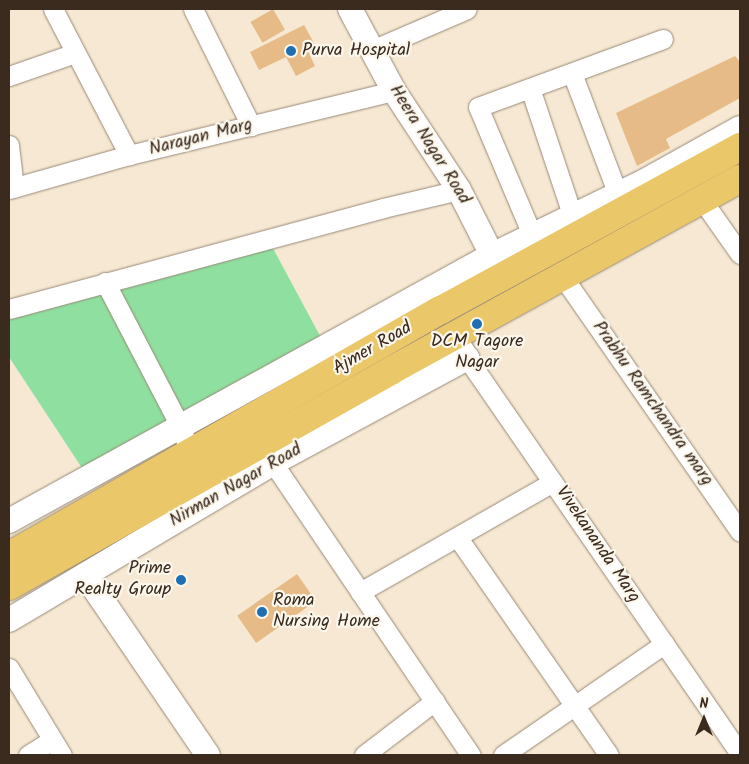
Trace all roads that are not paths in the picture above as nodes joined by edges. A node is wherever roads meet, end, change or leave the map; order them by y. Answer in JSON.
{"nodes":[{"id":1,"x":53,"y":9,"type":"edge"},
{"id":2,"x":193,"y":9,"type":"edge"},
{"id":3,"x":350,"y":9,"type":"edge"},
{"id":4,"x":467,"y":9,"type":"edge"},
{"id":5,"x":663,"y":39,"type":"dead end"},
{"id":6,"x":372,"y":50,"type":"junction"},
{"id":7,"x":75,"y":53,"type":"junction"},
{"id":8,"x":572,"y":73,"type":"junction"},
{"id":9,"x":9,"y":76,"type":"edge"},
{"id":10,"x":530,"y":88,"type":"junction"},
{"id":11,"x":394,"y":91,"type":"junction"},
{"id":12,"x":251,"y":126,"type":"junction"},
{"id":13,"x":740,"y":128,"type":"edge"},
{"id":14,"x":9,"y":145,"type":"edge"},
{"id":15,"x":740,"y":148,"type":"edge"},
{"id":16,"x":129,"y":155,"type":"junction"},
{"id":17,"x":740,"y":180,"type":"edge"},
{"id":18,"x":12,"y":188,"type":"edge"},
{"id":19,"x":459,"y":190,"type":"junction"},
{"id":20,"x":618,"y":195,"type":"junction"},
{"id":21,"x":702,"y":200,"type":"junction"},
{"id":22,"x":573,"y":217,"type":"junction"},
{"id":23,"x":533,"y":237,"type":"junction"},
{"id":24,"x":740,"y":254,"type":"edge"},
{"id":25,"x":500,"y":264,"type":"junction"},
{"id":26,"x":563,"y":277,"type":"junction"},
{"id":27,"x":105,"y":282,"type":"junction"},
{"id":28,"x":525,"y":298,"type":"junction"},
{"id":29,"x":9,"y":309,"type":"edge"},
{"id":30,"x":460,"y":348,"type":"junction"},
{"id":31,"x":180,"y":426,"type":"junction"},
{"id":32,"x":190,"y":452,"type":"junction"},
{"id":33,"x":273,"y":463,"type":"junction"},
{"id":34,"x":553,"y":482,"type":"junction"},
{"id":35,"x":9,"y":521,"type":"edge"},
{"id":36,"x":740,"y":532,"type":"edge"},
{"id":37,"x":458,"y":538,"type":"junction"},
{"id":38,"x":9,"y":556,"type":"edge"},
{"id":39,"x":85,"y":575,"type":"junction"},
{"id":40,"x":9,"y":586,"type":"edge"},
{"id":41,"x":360,"y":592,"type":"junction"},
{"id":42,"x":9,"y":620,"type":"edge"},
{"id":43,"x":664,"y":644,"type":"junction"},
{"id":44,"x":9,"y":668,"type":"edge"},
{"id":45,"x":434,"y":701,"type":"junction"},
{"id":46,"x":574,"y":706,"type":"junction"},
{"id":47,"x":57,"y":748,"type":"edge"},
{"id":48,"x":732,"y":751,"type":"edge"},
{"id":49,"x":28,"y":755,"type":"edge"},
{"id":50,"x":208,"y":755,"type":"edge"},
{"id":51,"x":364,"y":755,"type":"edge"},
{"id":52,"x":471,"y":755,"type":"edge"},
{"id":53,"x":503,"y":755,"type":"edge"},
{"id":54,"x":609,"y":755,"type":"edge"}],
"edges":[{"from":1,"to":7,"type":"street"},
{"from":2,"to":12,"type":"street"},
{"from":3,"to":6,"type":"street","name":"Heera Nagar Road"},
{"from":4,"to":6,"type":"street"},
{"from":5,"to":8,"type":"street"},
{"from":6,"to":11,"type":"street","name":"Heera Nagar Road"},
{"from":7,"to":9,"type":"street"},
{"from":7,"to":16,"type":"street"},
{"from":8,"to":10,"type":"street"},
{"from":8,"to":20,"type":"street"},
{"from":10,"to":22,"type":"street"},
{"from":10,"to":23,"type":"street"},
{"from":11,"to":12,"type":"street","name":"Narayan Marg"},
{"from":11,"to":19,"type":"street","name":"Heera Nagar Road"},
{"from":12,"to":16,"type":"street","name":"Narayan Marg"},
{"from":13,"to":20,"type":"street"},
{"from":14,"to":18,"type":"street"},
{"from":15,"to":25,"type":"highway","name":"Ajmer Road"},
{"from":16,"to":18,"type":"street","name":"Narayan Marg"},
{"from":17,"to":21,"type":"highway","name":"Ajmer Road"},
{"from":19,"to":25,"type":"street","name":"Heera Nagar Road"},
{"from":19,"to":27,"type":"street"},
{"from":20,"to":22,"type":"street"},
{"from":21,"to":24,"type":"street"},
{"from":21,"to":26,"type":"highway","name":"Ajmer Road"},
{"from":22,"to":23,"type":"street"},
{"from":23,"to":25,"type":"street"},
{"from":25,"to":28,"type":"street","name":"Heera Nagar Road"},
{"from":25,"to":31,"type":"street"},
{"from":25,"to":32,"type":"highway","name":"Ajmer Road"},
{"from":26,"to":28,"type":"highway","name":"Ajmer Road"},
{"from":26,"to":36,"type":"street","name":"Prabhu Ramchandra marg"},
{"from":27,"to":29,"type":"street"},
{"from":27,"to":31,"type":"street"},
{"from":28,"to":30,"type":"highway","name":"Ajmer Road"},
{"from":30,"to":33,"type":"street","name":"Nirman Nagar Road"},
{"from":30,"to":34,"type":"street","name":"Vivekananda Marg"},
{"from":30,"to":40,"type":"highway","name":"Ajmer Road"},
{"from":31,"to":32,"type":"street"},
{"from":31,"to":35,"type":"street"},
{"from":32,"to":38,"type":"highway","name":"Ajmer Road"},
{"from":33,"to":39,"type":"street","name":"Nirman Nagar Road"},
{"from":33,"to":41,"type":"street"},
{"from":34,"to":37,"type":"street"},
{"from":34,"to":43,"type":"street","name":"Vivekananda Marg"},
{"from":37,"to":41,"type":"street"},
{"from":37,"to":46,"type":"street"},
{"from":39,"to":42,"type":"street","name":"Nirman Nagar Road"},
{"from":39,"to":50,"type":"street"},
{"from":41,"to":45,"type":"street"},
{"from":43,"to":46,"type":"street"},
{"from":43,"to":48,"type":"street","name":"Vivekananda Marg"},
{"from":44,"to":47,"type":"street"},
{"from":45,"to":51,"type":"street"},
{"from":45,"to":52,"type":"street"},
{"from":46,"to":53,"type":"street"},
{"from":46,"to":54,"type":"street"},
{"from":47,"to":49,"type":"street"}]}
